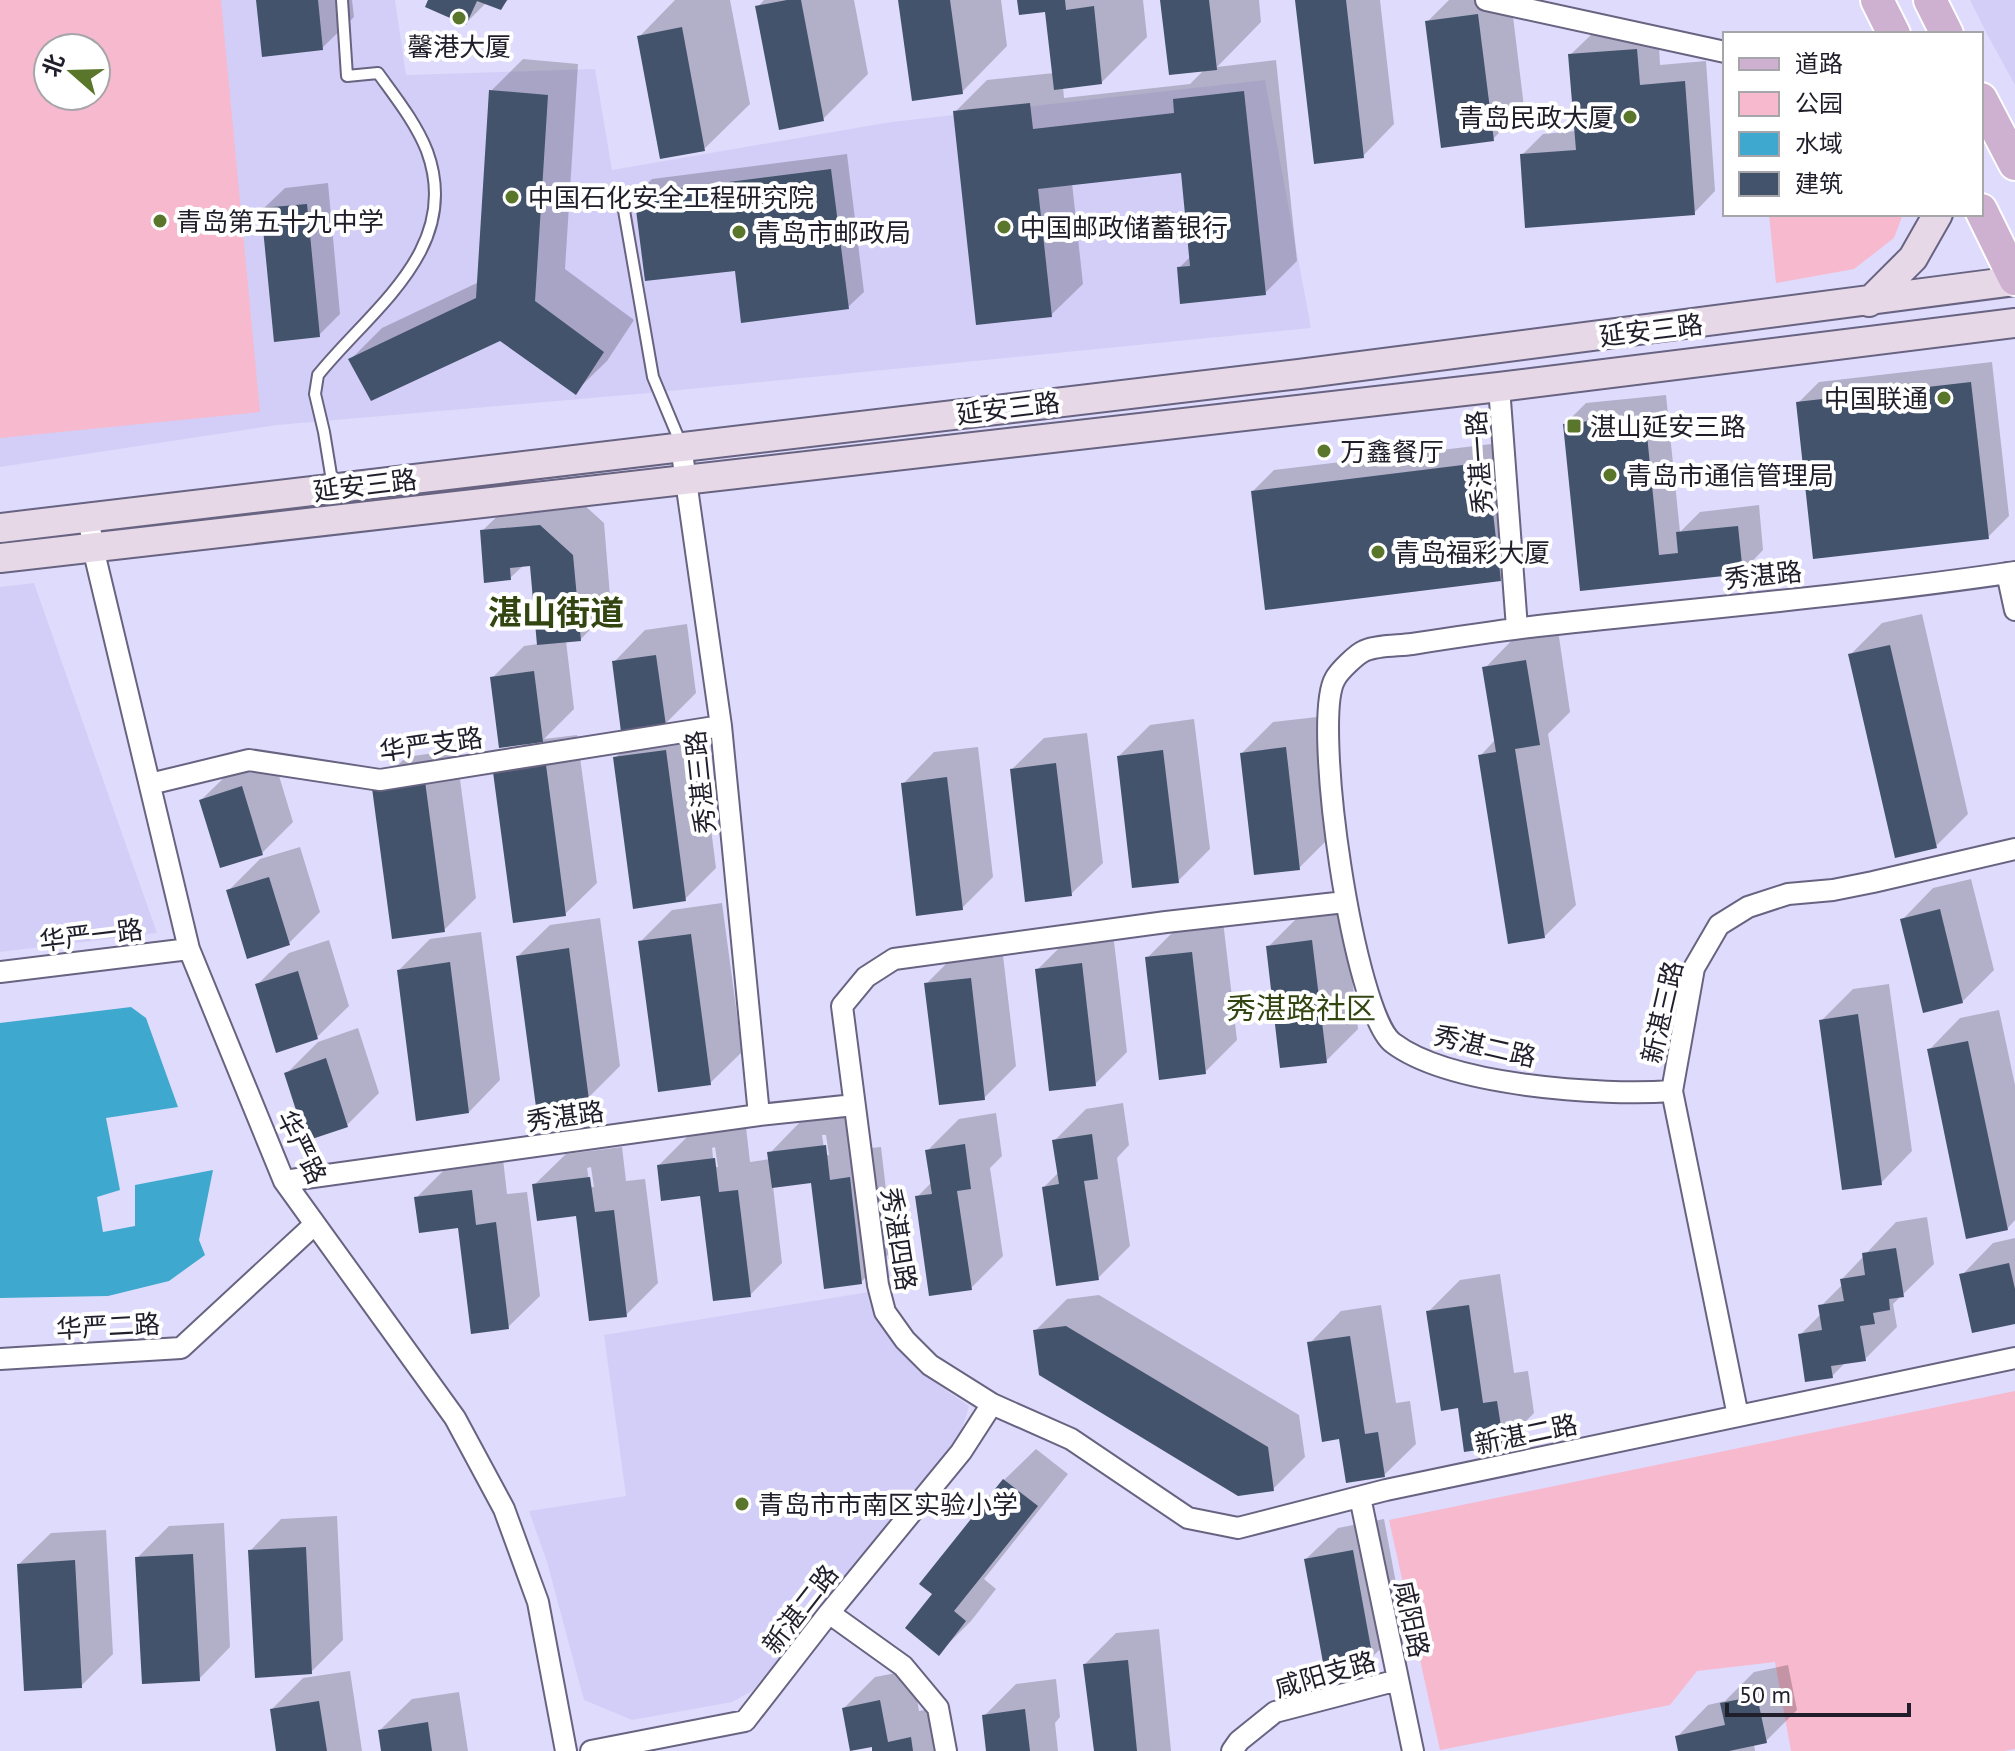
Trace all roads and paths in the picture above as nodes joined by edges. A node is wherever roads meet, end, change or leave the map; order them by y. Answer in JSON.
{"nodes":[{"id":1,"x":342,"y":0,"type":"edge"},
{"id":2,"x":1486,"y":0,"type":"edge"},
{"id":3,"x":1877,"y":0,"type":"edge"},
{"id":4,"x":1930,"y":0,"type":"edge"},
{"id":5,"x":1893,"y":32,"type":"edge"},
{"id":6,"x":1946,"y":32,"type":"edge"},
{"id":7,"x":1723,"y":52,"type":"edge"},
{"id":8,"x":1983,"y":103,"type":"edge"},
{"id":9,"x":2015,"y":164,"type":"edge"},
{"id":10,"x":622,"y":199,"type":"dead end"},
{"id":11,"x":1983,"y":214,"type":"edge"},
{"id":12,"x":1937,"y":216,"type":"edge"},
{"id":13,"x":2015,"y":280,"type":"edge"},
{"id":14,"x":1869,"y":302,"type":"junction"},
{"id":15,"x":2015,"y":323,"type":"edge"},
{"id":16,"x":1499,"y":387,"type":"junction"},
{"id":17,"x":681,"y":446,"type":"junction"},
{"id":18,"x":687,"y":480,"type":"junction"},
{"id":19,"x":333,"y":489,"type":"junction"},
{"id":20,"x":89,"y":519,"type":"junction"},
{"id":21,"x":0,"y":528,"type":"edge"},
{"id":22,"x":93,"y":548,"type":"junction"},
{"id":23,"x":0,"y":558,"type":"edge"},
{"id":24,"x":2011,"y":573,"type":"edge"},
{"id":25,"x":2015,"y":610,"type":"edge"},
{"id":26,"x":1517,"y":628,"type":"junction"},
{"id":27,"x":721,"y":726,"type":"junction"},
{"id":28,"x":150,"y":784,"type":"junction"},
{"id":29,"x":2015,"y":849,"type":"edge"},
{"id":30,"x":1345,"y":902,"type":"junction"},
{"id":31,"x":189,"y":949,"type":"junction"},
{"id":32,"x":0,"y":972,"type":"edge"},
{"id":33,"x":1672,"y":1091,"type":"junction"},
{"id":34,"x":854,"y":1105,"type":"junction"},
{"id":35,"x":759,"y":1115,"type":"junction"},
{"id":36,"x":284,"y":1181,"type":"junction"},
{"id":37,"x":314,"y":1225,"type":"junction"},
{"id":38,"x":2015,"y":1358,"type":"edge"},
{"id":39,"x":0,"y":1359,"type":"edge"},
{"id":40,"x":992,"y":1404,"type":"junction"},
{"id":41,"x":1738,"y":1416,"type":"junction"},
{"id":42,"x":1071,"y":1439,"type":"joint"},
{"id":43,"x":1360,"y":1497,"type":"junction"},
{"id":44,"x":829,"y":1613,"type":"junction"},
{"id":45,"x":1398,"y":1680,"type":"junction"},
{"id":46,"x":566,"y":1751,"type":"edge"},
{"id":47,"x":591,"y":1751,"type":"edge"},
{"id":48,"x":946,"y":1751,"type":"edge"},
{"id":49,"x":1232,"y":1751,"type":"edge"},
{"id":50,"x":1413,"y":1751,"type":"edge"}],
"edges":[{"from":1,"to":19,"type":"lane"},
{"from":2,"to":7,"type":"street"},
{"from":3,"to":5,"type":"main road"},
{"from":4,"to":6,"type":"main road"},
{"from":8,"to":9,"type":"main road"},
{"from":10,"to":17,"type":"lane"},
{"from":11,"to":13,"type":"main road"},
{"from":12,"to":14,"type":"main road"},
{"from":13,"to":14,"type":"main road","name":"延安三路"},
{"from":14,"to":17,"type":"main road","name":"延安三路"},
{"from":15,"to":16,"type":"main road","name":"延安三路"},
{"from":16,"to":18,"type":"main road","name":"延安三路"},
{"from":16,"to":26,"type":"street","name":"秀湛一路"},
{"from":17,"to":18,"type":"street","name":"秀湛三路"},
{"from":17,"to":19,"type":"main road","name":"延安三路"},
{"from":18,"to":22,"type":"main road","name":"延安三路"},
{"from":18,"to":27,"type":"street","name":"秀湛三路"},
{"from":19,"to":20,"type":"main road","name":"延安三路"},
{"from":20,"to":21,"type":"main road","name":"延安三路"},
{"from":20,"to":22,"type":"street","name":"华严路"},
{"from":22,"to":23,"type":"main road","name":"延安三路"},
{"from":22,"to":28,"type":"street","name":"华严路"},
{"from":24,"to":25,"type":"street"},
{"from":24,"to":26,"type":"street","name":"秀湛路"},
{"from":26,"to":30,"type":"street","name":"秀湛路"},
{"from":27,"to":28,"type":"street","name":"华严支路"},
{"from":27,"to":35,"type":"street","name":"秀湛三路"},
{"from":28,"to":31,"type":"street","name":"华严路"},
{"from":29,"to":33,"type":"street","name":"新湛三路"},
{"from":30,"to":33,"type":"street","name":"秀湛二路"},
{"from":30,"to":34,"type":"street","name":"秀湛四路"},
{"from":31,"to":32,"type":"street","name":"华严一路"},
{"from":31,"to":36,"type":"street","name":"华严路"},
{"from":33,"to":41,"type":"street","name":"新湛三路"},
{"from":34,"to":35,"type":"street","name":"秀湛路"},
{"from":34,"to":40,"type":"street","name":"秀湛四路"},
{"from":35,"to":36,"type":"street","name":"秀湛路"},
{"from":36,"to":37,"type":"street","name":"华严路"},
{"from":37,"to":39,"type":"street","name":"华严二路"},
{"from":37,"to":46,"type":"street","name":"华严路"},
{"from":38,"to":41,"type":"street","name":"新湛二路"},
{"from":40,"to":42,"type":"street","name":"秀湛四路"},
{"from":40,"to":44,"type":"street","name":"新湛二路"},
{"from":41,"to":43,"type":"street","name":"新湛二路"},
{"from":42,"to":43,"type":"street","name":"新湛二路"},
{"from":43,"to":45,"type":"street","name":"咸阳路"},
{"from":44,"to":47,"type":"street","name":"新湛二路"},
{"from":44,"to":48,"type":"street"},
{"from":45,"to":49,"type":"street","name":"咸阳支路"},
{"from":45,"to":50,"type":"street","name":"咸阳路"}]}
